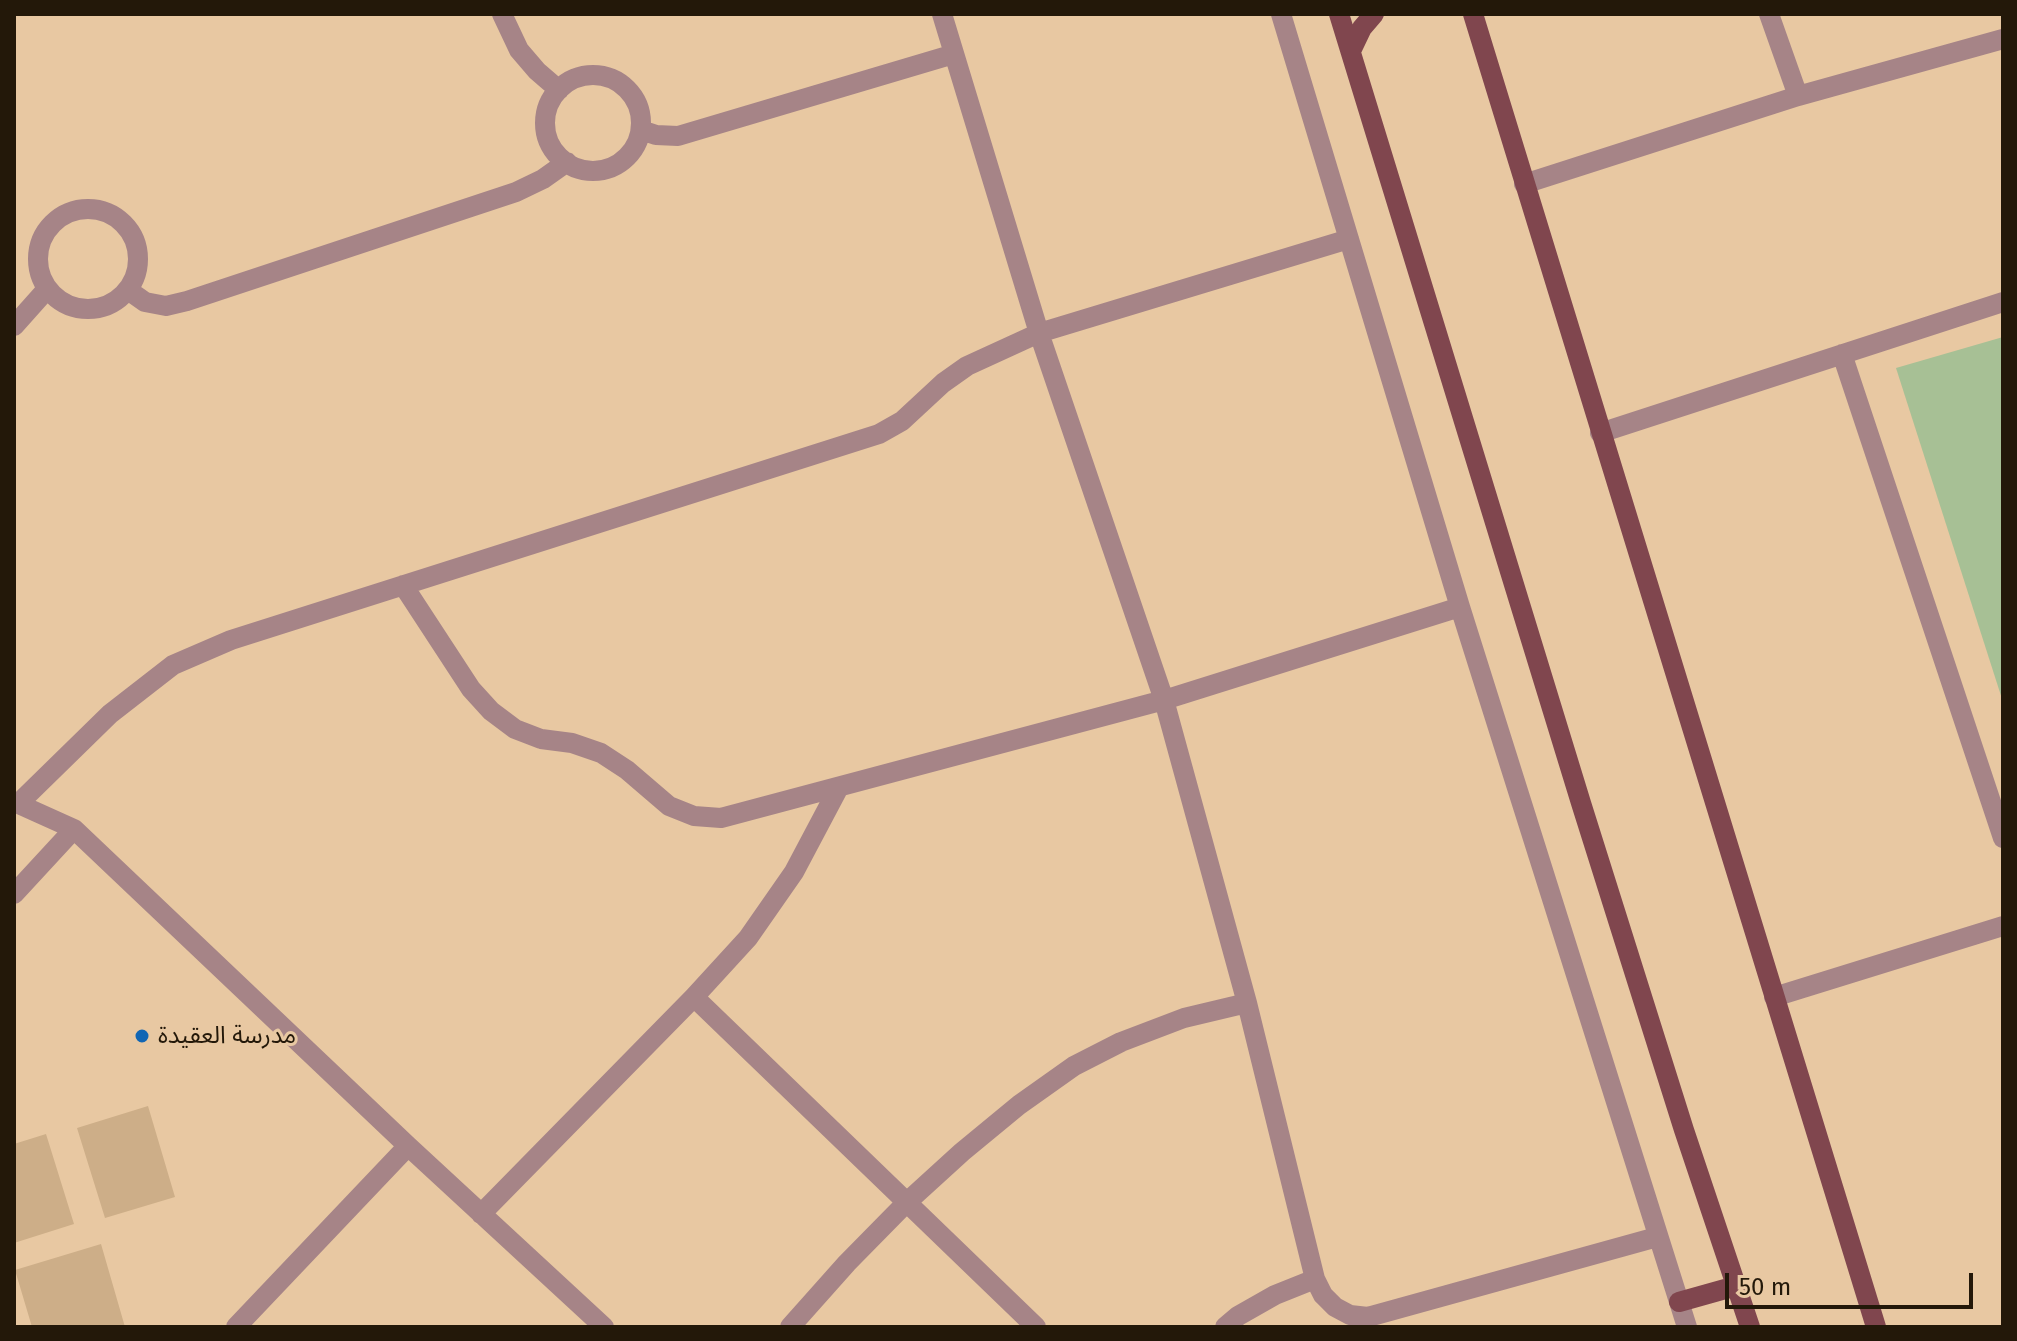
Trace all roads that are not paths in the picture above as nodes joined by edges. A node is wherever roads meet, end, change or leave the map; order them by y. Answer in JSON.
{"nodes":[{"id":1,"x":502,"y":14,"type":"edge"},
{"id":2,"x":942,"y":14,"type":"edge"},
{"id":3,"x":1281,"y":14,"type":"edge"},
{"id":4,"x":1339,"y":14,"type":"edge"},
{"id":5,"x":1374,"y":14,"type":"edge"},
{"id":6,"x":1473,"y":14,"type":"edge"},
{"id":7,"x":1769,"y":14,"type":"edge"},
{"id":8,"x":2003,"y":39,"type":"edge"},
{"id":9,"x":1351,"y":51,"type":"junction"},
{"id":10,"x":954,"y":54,"type":"junction"},
{"id":11,"x":559,"y":90,"type":"junction"},
{"id":12,"x":1798,"y":96,"type":"junction"},
{"id":13,"x":641,"y":130,"type":"junction"},
{"id":14,"x":567,"y":162,"type":"junction"},
{"id":15,"x":1524,"y":184,"type":"junction"},
{"id":16,"x":1349,"y":239,"type":"junction"},
{"id":17,"x":47,"y":289,"type":"junction"},
{"id":18,"x":128,"y":290,"type":"junction"},
{"id":19,"x":2003,"y":302,"type":"edge"},
{"id":20,"x":14,"y":326,"type":"edge"},
{"id":21,"x":1039,"y":333,"type":"junction"},
{"id":22,"x":1842,"y":354,"type":"junction"},
{"id":23,"x":1600,"y":433,"type":"junction"},
{"id":24,"x":403,"y":585,"type":"junction"},
{"id":25,"x":1460,"y":607,"type":"junction"},
{"id":26,"x":1164,"y":700,"type":"junction"},
{"id":27,"x":839,"y":787,"type":"junction"},
{"id":28,"x":16,"y":803,"type":"edge"},
{"id":29,"x":74,"y":829,"type":"junction"},
{"id":30,"x":2003,"y":838,"type":"edge"},
{"id":31,"x":14,"y":894,"type":"edge"},
{"id":32,"x":2003,"y":926,"type":"edge"},
{"id":33,"x":694,"y":997,"type":"junction"},
{"id":34,"x":1774,"y":997,"type":"junction"},
{"id":35,"x":1247,"y":1003,"type":"junction"},
{"id":36,"x":408,"y":1146,"type":"junction"},
{"id":37,"x":906,"y":1203,"type":"junction"},
{"id":38,"x":481,"y":1214,"type":"junction"},
{"id":39,"x":1657,"y":1237,"type":"junction"},
{"id":40,"x":1315,"y":1279,"type":"junction"},
{"id":41,"x":1736,"y":1286,"type":"junction"},
{"id":42,"x":1679,"y":1302,"type":"junction"},
{"id":43,"x":236,"y":1327,"type":"edge"},
{"id":44,"x":604,"y":1327,"type":"edge"},
{"id":45,"x":790,"y":1327,"type":"edge"},
{"id":46,"x":1036,"y":1327,"type":"edge"},
{"id":47,"x":1225,"y":1327,"type":"edge"},
{"id":48,"x":1687,"y":1327,"type":"edge"},
{"id":49,"x":1750,"y":1327,"type":"edge"},
{"id":50,"x":1876,"y":1327,"type":"edge"}],
"edges":[{"from":1,"to":11,"type":"street"},
{"from":2,"to":10,"type":"street"},
{"from":3,"to":16,"type":"street"},
{"from":4,"to":9,"type":"main road"},
{"from":5,"to":9,"type":"main road"},
{"from":6,"to":15,"type":"main road"},
{"from":7,"to":12,"type":"street"},
{"from":8,"to":12,"type":"street"},
{"from":9,"to":41,"type":"main road"},
{"from":10,"to":13,"type":"street"},
{"from":10,"to":21,"type":"street"},
{"from":11,"to":13,"type":"street"},
{"from":11,"to":14,"type":"street"},
{"from":12,"to":15,"type":"street"},
{"from":13,"to":14,"type":"street"},
{"from":14,"to":18,"type":"street"},
{"from":15,"to":23,"type":"main road"},
{"from":16,"to":21,"type":"street"},
{"from":16,"to":25,"type":"street"},
{"from":17,"to":18,"type":"street"},
{"from":17,"to":18,"type":"street"},
{"from":17,"to":20,"type":"street"},
{"from":19,"to":22,"type":"street"},
{"from":21,"to":24,"type":"street"},
{"from":21,"to":26,"type":"street"},
{"from":22,"to":23,"type":"street"},
{"from":22,"to":30,"type":"street"},
{"from":23,"to":34,"type":"main road"},
{"from":24,"to":27,"type":"street"},
{"from":24,"to":28,"type":"street"},
{"from":25,"to":26,"type":"street"},
{"from":25,"to":39,"type":"street"},
{"from":26,"to":27,"type":"street"},
{"from":26,"to":35,"type":"street"},
{"from":27,"to":33,"type":"street"},
{"from":28,"to":29,"type":"street"},
{"from":29,"to":31,"type":"street"},
{"from":29,"to":36,"type":"street"},
{"from":32,"to":34,"type":"street"},
{"from":33,"to":37,"type":"street"},
{"from":33,"to":38,"type":"street"},
{"from":34,"to":50,"type":"main road"},
{"from":35,"to":37,"type":"street"},
{"from":35,"to":40,"type":"street"},
{"from":36,"to":38,"type":"street"},
{"from":36,"to":43,"type":"street"},
{"from":37,"to":45,"type":"street"},
{"from":37,"to":46,"type":"street"},
{"from":38,"to":44,"type":"street"},
{"from":39,"to":40,"type":"street"},
{"from":39,"to":42,"type":"street"},
{"from":40,"to":47,"type":"street"},
{"from":41,"to":42,"type":"main road"},
{"from":41,"to":49,"type":"main road"},
{"from":42,"to":48,"type":"street"}]}
